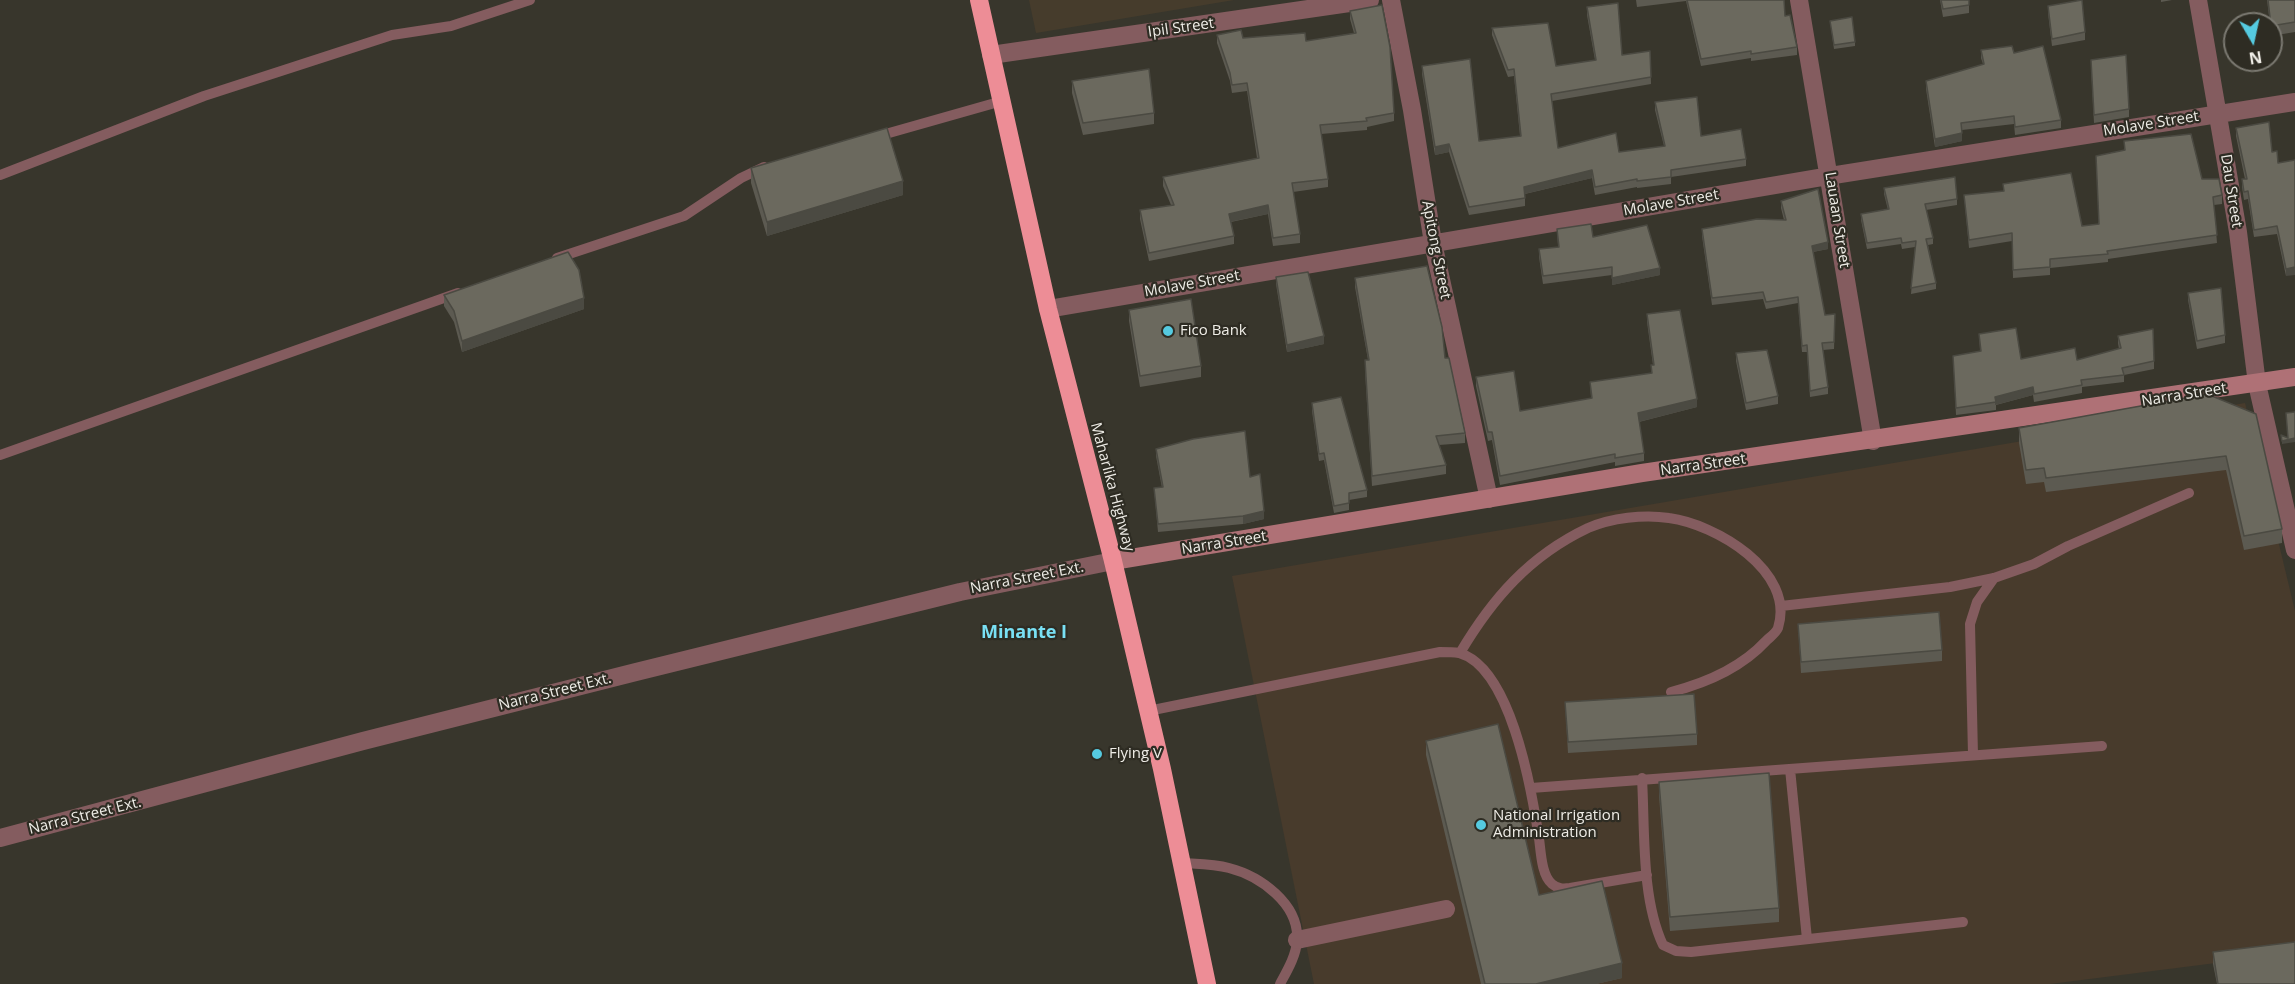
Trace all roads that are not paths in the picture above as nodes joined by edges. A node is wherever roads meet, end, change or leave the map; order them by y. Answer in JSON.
{"nodes":[{"id":1,"x":530,"y":0,"type":"edge"},
{"id":2,"x":979,"y":0,"type":"edge"},
{"id":3,"x":1370,"y":0,"type":"edge"},
{"id":4,"x":1391,"y":0,"type":"edge"},
{"id":5,"x":1799,"y":0,"type":"edge"},
{"id":6,"x":2198,"y":0,"type":"edge"},
{"id":7,"x":991,"y":55,"type":"junction"},
{"id":8,"x":1002,"y":101,"type":"junction"},
{"id":9,"x":2295,"y":102,"type":"edge"},
{"id":10,"x":2219,"y":113,"type":"junction"},
{"id":11,"x":860,"y":140,"type":"edge"},
{"id":12,"x":780,"y":162,"type":"edge"},
{"id":13,"x":0,"y":175,"type":"edge"},
{"id":14,"x":1829,"y":176,"type":"junction"},
{"id":15,"x":1433,"y":243,"type":"junction"},
{"id":16,"x":545,"y":262,"type":"edge"},
{"id":17,"x":466,"y":290,"type":"edge"},
{"id":18,"x":1048,"y":309,"type":"junction"},
{"id":19,"x":2295,"y":377,"type":"edge"},
{"id":20,"x":2257,"y":384,"type":"junction"},
{"id":21,"x":1873,"y":441,"type":"junction"},
{"id":22,"x":0,"y":455,"type":"edge"},
{"id":23,"x":2189,"y":493,"type":"dead end"},
{"id":24,"x":1489,"y":499,"type":"junction"},
{"id":25,"x":2295,"y":550,"type":"edge"},
{"id":26,"x":1113,"y":561,"type":"junction"},
{"id":27,"x":1994,"y":578,"type":"junction"},
{"id":28,"x":1781,"y":606,"type":"junction"},
{"id":29,"x":1460,"y":653,"type":"junction"},
{"id":30,"x":1671,"y":692,"type":"dead end"},
{"id":31,"x":1148,"y":711,"type":"junction"},
{"id":32,"x":2102,"y":746,"type":"dead end"},
{"id":33,"x":1973,"y":755,"type":"junction"},
{"id":34,"x":1791,"y":769,"type":"junction"},
{"id":35,"x":1642,"y":778,"type":"junction"},
{"id":36,"x":1531,"y":788,"type":"junction"},
{"id":37,"x":0,"y":838,"type":"edge"},
{"id":38,"x":1182,"y":862,"type":"junction"},
{"id":39,"x":1647,"y":875,"type":"junction"},
{"id":40,"x":1446,"y":909,"type":"dead end"},
{"id":41,"x":1963,"y":922,"type":"dead end"},
{"id":42,"x":1807,"y":939,"type":"junction"},
{"id":43,"x":1297,"y":940,"type":"junction"},
{"id":44,"x":1207,"y":984,"type":"edge"},
{"id":45,"x":1280,"y":984,"type":"edge"}],
"edges":[{"from":1,"to":13,"type":"lane"},
{"from":2,"to":7,"type":"highway","name":"Maharlika Highway"},
{"from":3,"to":7,"type":"street","name":"Ipil Street"},
{"from":4,"to":15,"type":"street","name":"Apitong Street"},
{"from":5,"to":14,"type":"street","name":"Lauaan Street"},
{"from":6,"to":10,"type":"street","name":"Dau Street"},
{"from":7,"to":8,"type":"highway","name":"Maharlika Highway"},
{"from":8,"to":11,"type":"lane"},
{"from":8,"to":18,"type":"highway","name":"Maharlika Highway"},
{"from":9,"to":10,"type":"street","name":"Molave Street"},
{"from":10,"to":14,"type":"street","name":"Molave Street"},
{"from":10,"to":20,"type":"street","name":"Dau Street"},
{"from":12,"to":16,"type":"lane"},
{"from":14,"to":15,"type":"street","name":"Molave Street"},
{"from":14,"to":21,"type":"street","name":"Lauaan Street"},
{"from":15,"to":18,"type":"street","name":"Molave Street"},
{"from":15,"to":24,"type":"street","name":"Apitong Street"},
{"from":17,"to":22,"type":"lane"},
{"from":18,"to":26,"type":"highway","name":"Maharlika Highway"},
{"from":19,"to":20,"type":"street","name":"Narra Street"},
{"from":20,"to":21,"type":"street","name":"Narra Street"},
{"from":20,"to":25,"type":"street","name":"Dau Street"},
{"from":21,"to":24,"type":"street","name":"Narra Street"},
{"from":23,"to":27,"type":"lane"},
{"from":24,"to":26,"type":"street","name":"Narra Street"},
{"from":26,"to":31,"type":"highway","name":"Maharlika Highway"},
{"from":26,"to":37,"type":"street","name":"Narra Street Ext."},
{"from":27,"to":28,"type":"lane"},
{"from":27,"to":33,"type":"lane"},
{"from":28,"to":29,"type":"lane"},
{"from":28,"to":30,"type":"lane"},
{"from":29,"to":31,"type":"lane"},
{"from":29,"to":36,"type":"lane"},
{"from":31,"to":38,"type":"highway","name":"Maharlika Highway"},
{"from":32,"to":33,"type":"lane"},
{"from":33,"to":34,"type":"lane"},
{"from":34,"to":35,"type":"lane"},
{"from":34,"to":42,"type":"lane"},
{"from":35,"to":36,"type":"lane"},
{"from":35,"to":39,"type":"lane"},
{"from":36,"to":39,"type":"lane"},
{"from":38,"to":43,"type":"lane"},
{"from":38,"to":44,"type":"highway","name":"Maharlika Highway"},
{"from":39,"to":42,"type":"lane"},
{"from":40,"to":43,"type":"street"},
{"from":41,"to":42,"type":"lane"},
{"from":43,"to":45,"type":"lane"}]}
